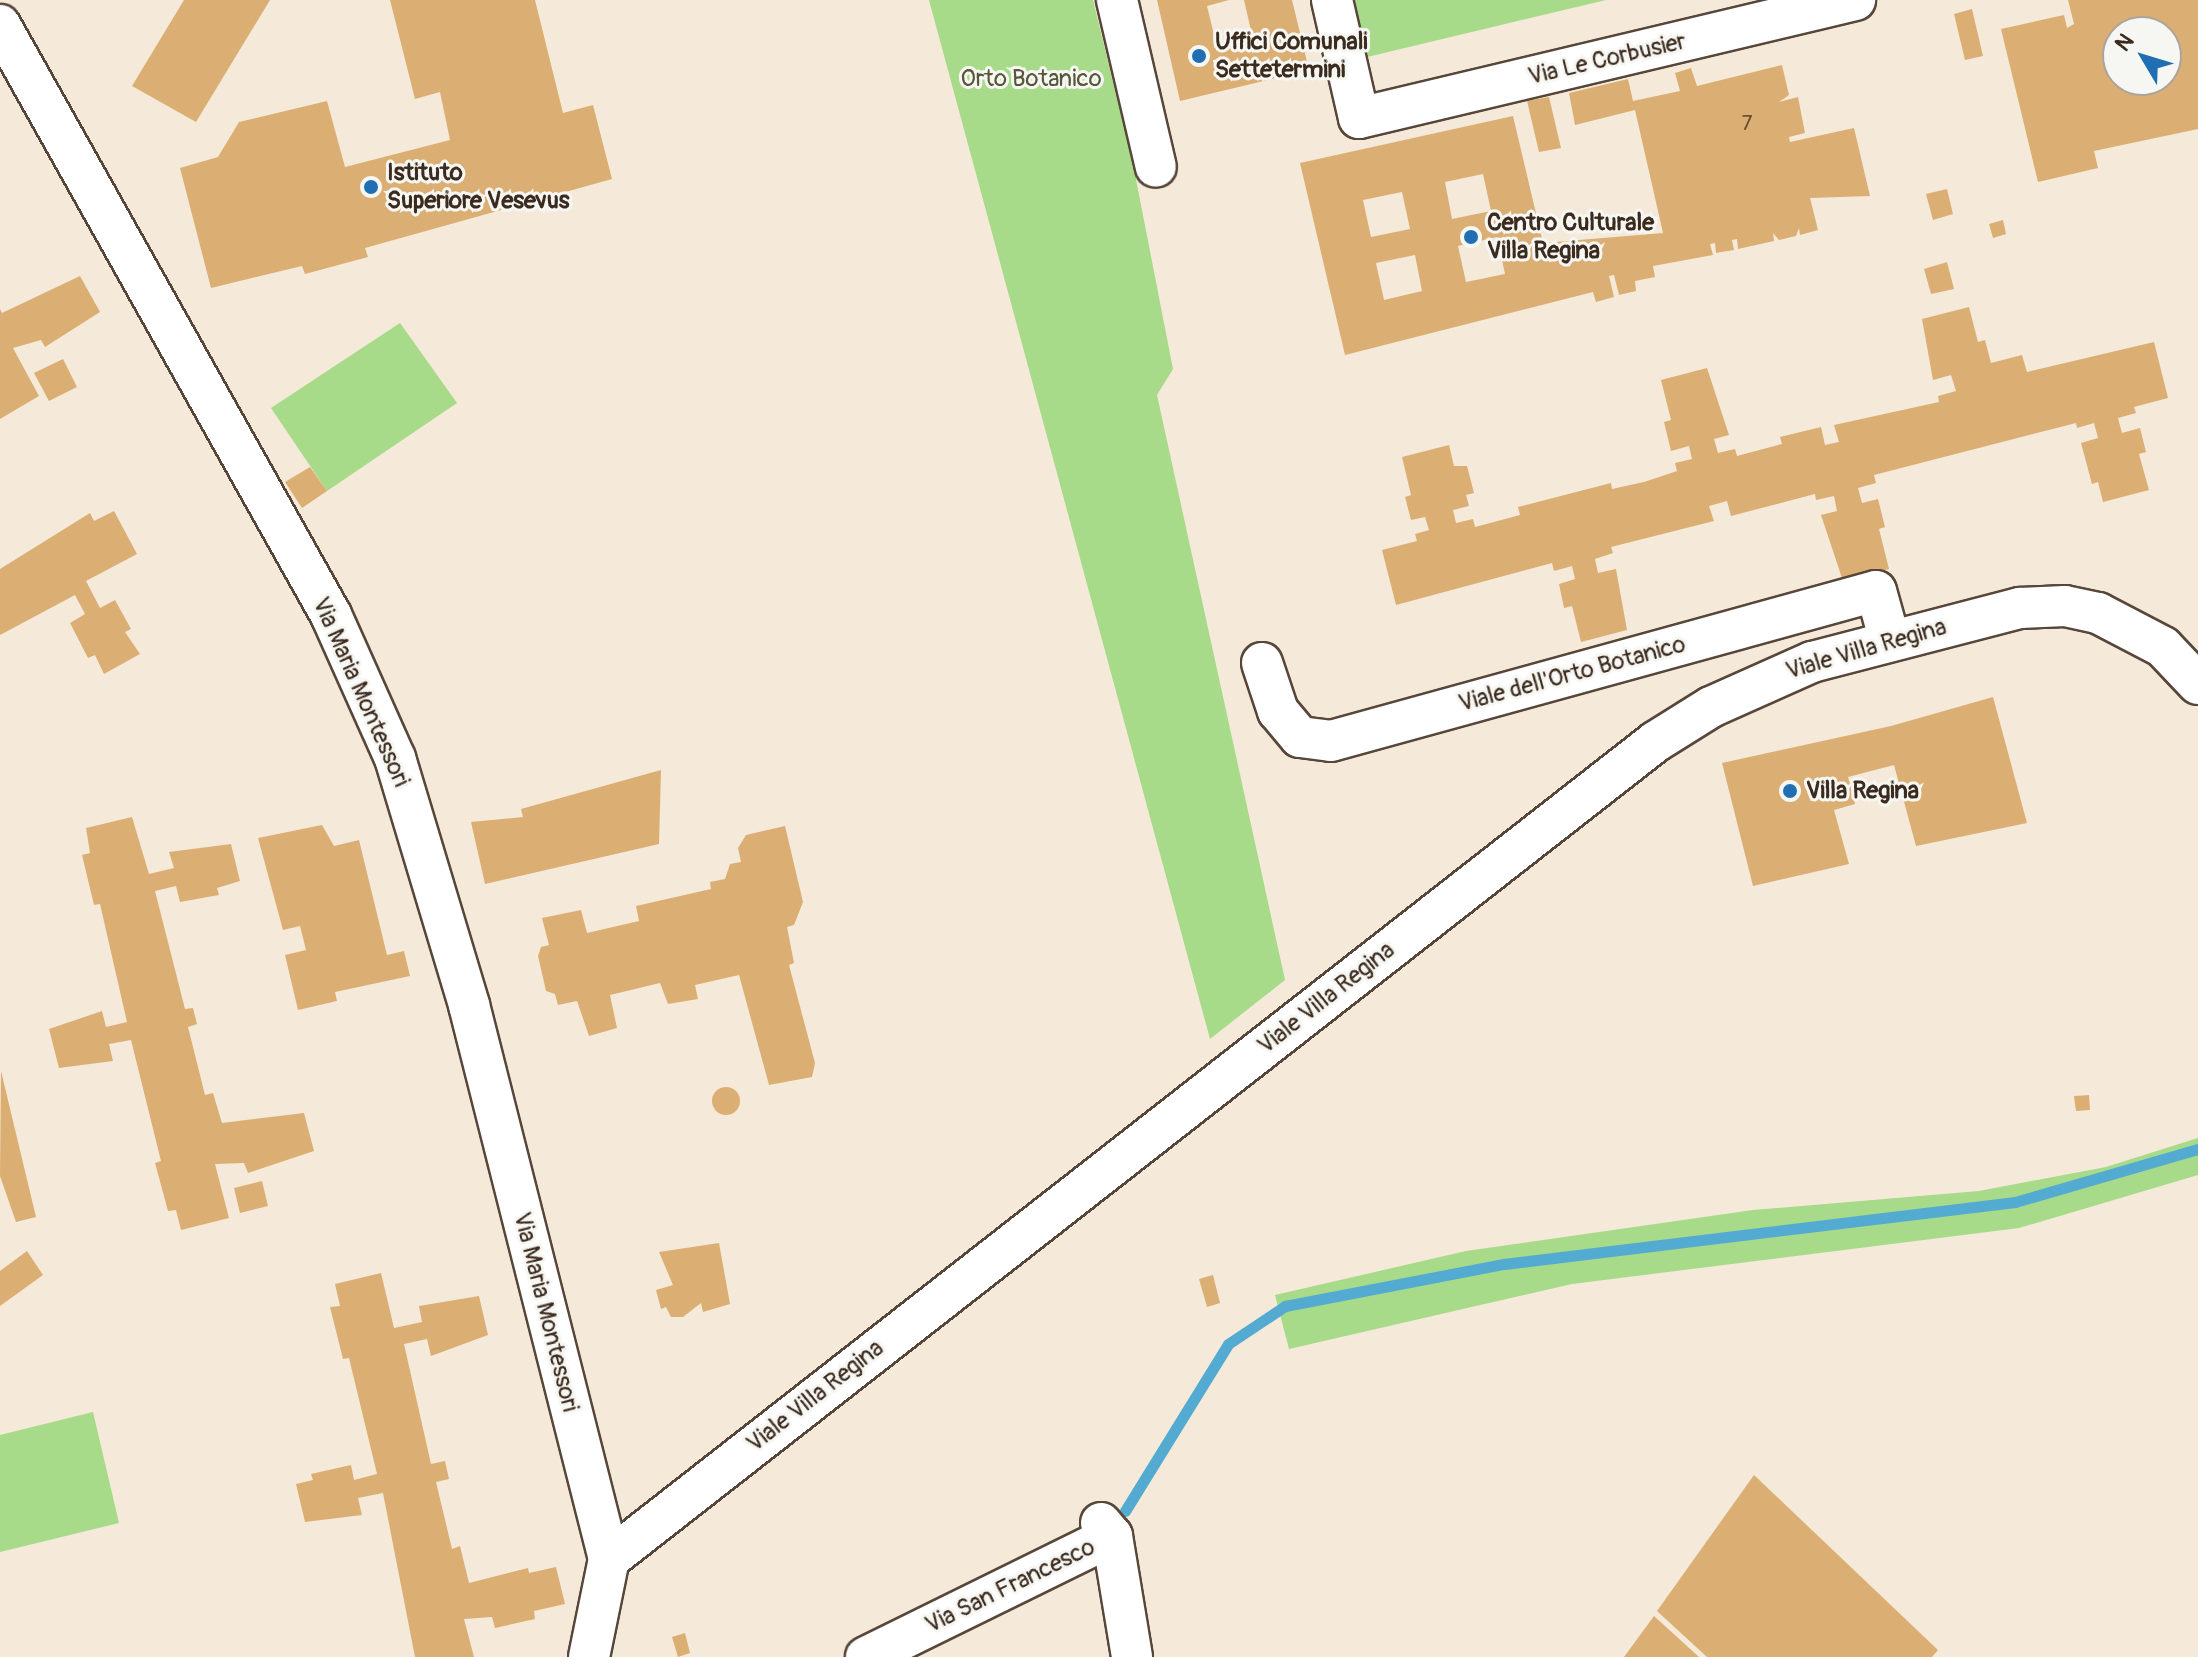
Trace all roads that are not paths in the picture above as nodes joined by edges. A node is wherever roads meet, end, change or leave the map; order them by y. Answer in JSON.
{"nodes":[{"id":1,"x":1117,"y":0,"type":"edge"},
{"id":2,"x":1332,"y":0,"type":"edge"},
{"id":3,"x":1855,"y":0,"type":"edge"},
{"id":4,"x":0,"y":25,"type":"edge"},
{"id":5,"x":1156,"y":167,"type":"dead end"},
{"id":6,"x":1890,"y":641,"type":"junction"},
{"id":7,"x":1262,"y":663,"type":"dead end"},
{"id":8,"x":2198,"y":684,"type":"edge"},
{"id":9,"x":609,"y":1559,"type":"junction"},
{"id":10,"x":589,"y":1657,"type":"edge"},
{"id":11,"x":866,"y":1657,"type":"edge"},
{"id":12,"x":1132,"y":1657,"type":"edge"}],
"edges":[{"from":1,"to":5,"type":"street"},
{"from":2,"to":3,"type":"street","name":"Via Le Corbusier"},
{"from":4,"to":9,"type":"street","name":"Via Maria Montessori"},
{"from":6,"to":7,"type":"street","name":"Viale dell'Orto Botanico"},
{"from":6,"to":8,"type":"street","name":"Viale Villa Regina"},
{"from":6,"to":9,"type":"street","name":"Viale Villa Regina"},
{"from":9,"to":10,"type":"street"},
{"from":11,"to":12,"type":"street","name":"Via San Francesco"}]}
